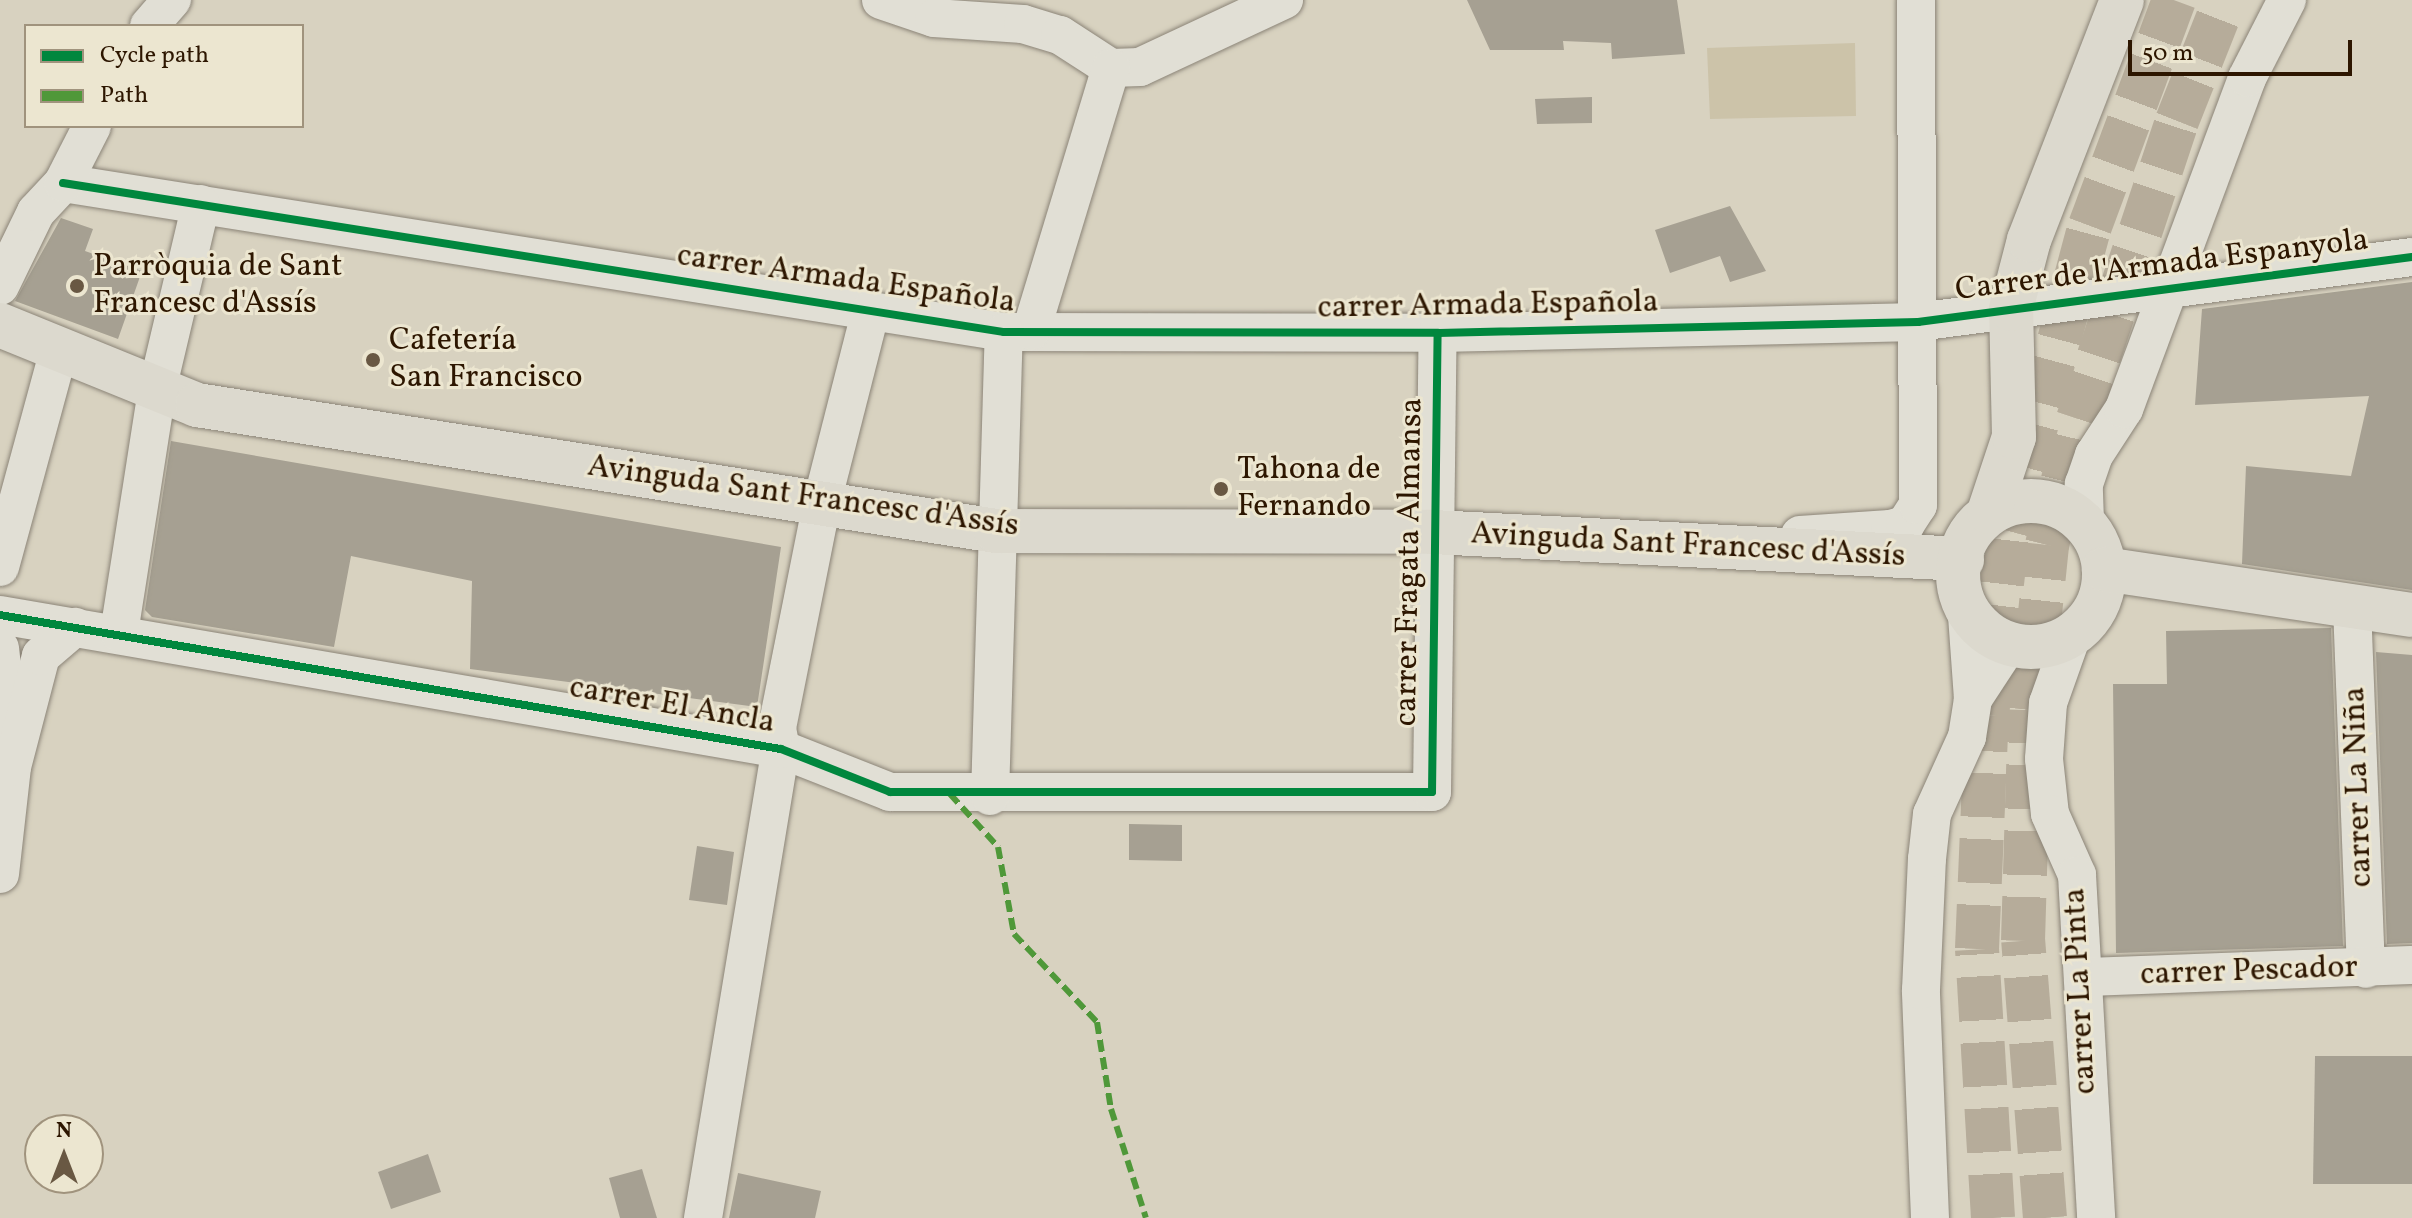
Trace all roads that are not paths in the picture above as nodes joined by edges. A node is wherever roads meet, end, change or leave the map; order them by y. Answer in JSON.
{"nodes":[{"id":1,"x":172,"y":0,"type":"edge"},
{"id":2,"x":881,"y":0,"type":"edge"},
{"id":3,"x":1284,"y":0,"type":"edge"},
{"id":4,"x":1916,"y":0,"type":"edge"},
{"id":5,"x":2122,"y":0,"type":"edge"},
{"id":6,"x":2287,"y":0,"type":"edge"},
{"id":7,"x":151,"y":24,"type":"edge"},
{"id":8,"x":1111,"y":68,"type":"junction"},
{"id":9,"x":91,"y":128,"type":"edge"},
{"id":10,"x":63,"y":183,"type":"junction"},
{"id":11,"x":201,"y":204,"type":"junction"},
{"id":12,"x":2412,"y":257,"type":"edge"},
{"id":13,"x":0,"y":286,"type":"edge"},
{"id":14,"x":2163,"y":289,"type":"junction"},
{"id":15,"x":2011,"y":309,"type":"junction"},
{"id":16,"x":871,"y":310,"type":"junction"},
{"id":17,"x":1918,"y":322,"type":"junction"},
{"id":18,"x":0,"y":325,"type":"edge"},
{"id":19,"x":1018,"y":331,"type":"junction"},
{"id":20,"x":1438,"y":333,"type":"junction"},
{"id":21,"x":58,"y":353,"type":"junction"},
{"id":22,"x":157,"y":390,"type":"junction"},
{"id":23,"x":822,"y":502,"type":"junction"},
{"id":24,"x":1989,"y":512,"type":"junction"},
{"id":25,"x":2085,"y":522,"type":"junction"},
{"id":26,"x":996,"y":531,"type":"junction"},
{"id":27,"x":1433,"y":532,"type":"junction"},
{"id":28,"x":1677,"y":543,"type":"junction"},
{"id":29,"x":1962,"y":559,"type":"junction"},
{"id":30,"x":0,"y":567,"type":"edge"},
{"id":31,"x":2104,"y":569,"type":"junction"},
{"id":32,"x":2352,"y":606,"type":"junction"},
{"id":33,"x":0,"y":615,"type":"edge"},
{"id":34,"x":1967,"y":615,"type":"junction"},
{"id":35,"x":2412,"y":615,"type":"edge"},
{"id":36,"x":75,"y":627,"type":"junction"},
{"id":37,"x":2074,"y":630,"type":"junction"},
{"id":38,"x":119,"y":633,"type":"junction"},
{"id":39,"x":2009,"y":644,"type":"junction"},
{"id":40,"x":0,"y":648,"type":"edge"},
{"id":41,"x":1973,"y":699,"type":"junction"},
{"id":42,"x":781,"y":749,"type":"junction"},
{"id":43,"x":12,"y":767,"type":"junction"},
{"id":44,"x":1432,"y":792,"type":"joint"},
{"id":45,"x":990,"y":796,"type":"junction"},
{"id":46,"x":0,"y":874,"type":"edge"},
{"id":47,"x":2412,"y":965,"type":"edge"},
{"id":48,"x":2366,"y":969,"type":"junction"},
{"id":49,"x":2086,"y":977,"type":"junction"},
{"id":50,"x":703,"y":1218,"type":"edge"},
{"id":51,"x":1930,"y":1218,"type":"edge"},
{"id":52,"x":2096,"y":1218,"type":"edge"}],
"edges":[{"from":1,"to":7,"type":"street"},
{"from":2,"to":8,"type":"street"},
{"from":3,"to":8,"type":"street"},
{"from":4,"to":17,"type":"street"},
{"from":5,"to":15,"type":"main road"},
{"from":6,"to":14,"type":"street"},
{"from":8,"to":19,"type":"street"},
{"from":9,"to":10,"type":"street"},
{"from":10,"to":11,"type":"street","name":"carrer Armada Española"},
{"from":10,"to":13,"type":"street"},
{"from":11,"to":16,"type":"street","name":"carrer Armada Española"},
{"from":11,"to":22,"type":"street"},
{"from":12,"to":14,"type":"street","name":"Carrer de l'Armada Espanyola"},
{"from":14,"to":15,"type":"street","name":"Carrer de l'Armada Espanyola"},
{"from":14,"to":25,"type":"street"},
{"from":15,"to":17,"type":"street","name":"Carrer de l'Armada Espanyola"},
{"from":15,"to":24,"type":"main road"},
{"from":16,"to":19,"type":"street","name":"carrer Armada Española"},
{"from":16,"to":23,"type":"street"},
{"from":17,"to":20,"type":"street","name":"carrer Armada Española"},
{"from":17,"to":28,"type":"street"},
{"from":18,"to":21,"type":"main road","name":"Avinguda Sant Francesc d'Assís"},
{"from":19,"to":20,"type":"street","name":"carrer Armada Española"},
{"from":19,"to":26,"type":"street"},
{"from":20,"to":27,"type":"street","name":"carrer Fragata Almansa"},
{"from":21,"to":22,"type":"main road","name":"Avinguda Sant Francesc d'Assís"},
{"from":21,"to":30,"type":"street"},
{"from":22,"to":23,"type":"main road","name":"Avinguda Sant Francesc d'Assís"},
{"from":22,"to":38,"type":"street"},
{"from":23,"to":26,"type":"main road","name":"Avinguda Sant Francesc d'Assís"},
{"from":23,"to":42,"type":"street"},
{"from":24,"to":25,"type":"main road"},
{"from":24,"to":29,"type":"main road"},
{"from":25,"to":31,"type":"main road"},
{"from":26,"to":27,"type":"main road","name":"Avinguda Sant Francesc d'Assís"},
{"from":26,"to":45,"type":"street"},
{"from":27,"to":28,"type":"main road","name":"Avinguda Sant Francesc d'Assís"},
{"from":27,"to":44,"type":"street","name":"carrer Fragata Almansa"},
{"from":28,"to":29,"type":"main road","name":"Avinguda Sant Francesc d'Assís"},
{"from":29,"to":34,"type":"main road"},
{"from":31,"to":32,"type":"main road"},
{"from":31,"to":37,"type":"main road"},
{"from":32,"to":35,"type":"main road"},
{"from":32,"to":48,"type":"street","name":"carrer La Niña"},
{"from":33,"to":36,"type":"street","name":"carrer El Ancla"},
{"from":34,"to":39,"type":"main road"},
{"from":34,"to":41,"type":"street"},
{"from":36,"to":38,"type":"street","name":"carrer El Ancla"},
{"from":36,"to":43,"type":"street"},
{"from":37,"to":39,"type":"main road"},
{"from":37,"to":49,"type":"street","name":"carrer La Pinta"},
{"from":38,"to":42,"type":"street","name":"carrer El Ancla"},
{"from":39,"to":41,"type":"street"},
{"from":40,"to":43,"type":"street"},
{"from":41,"to":51,"type":"street"},
{"from":42,"to":45,"type":"street","name":"carrer El Ancla"},
{"from":42,"to":50,"type":"street"},
{"from":43,"to":46,"type":"street"},
{"from":44,"to":45,"type":"street","name":"carrer El Ancla"},
{"from":47,"to":48,"type":"street","name":"carrer Pescador"},
{"from":48,"to":49,"type":"street","name":"carrer Pescador"},
{"from":49,"to":52,"type":"street","name":"carrer La Pinta"}]}
